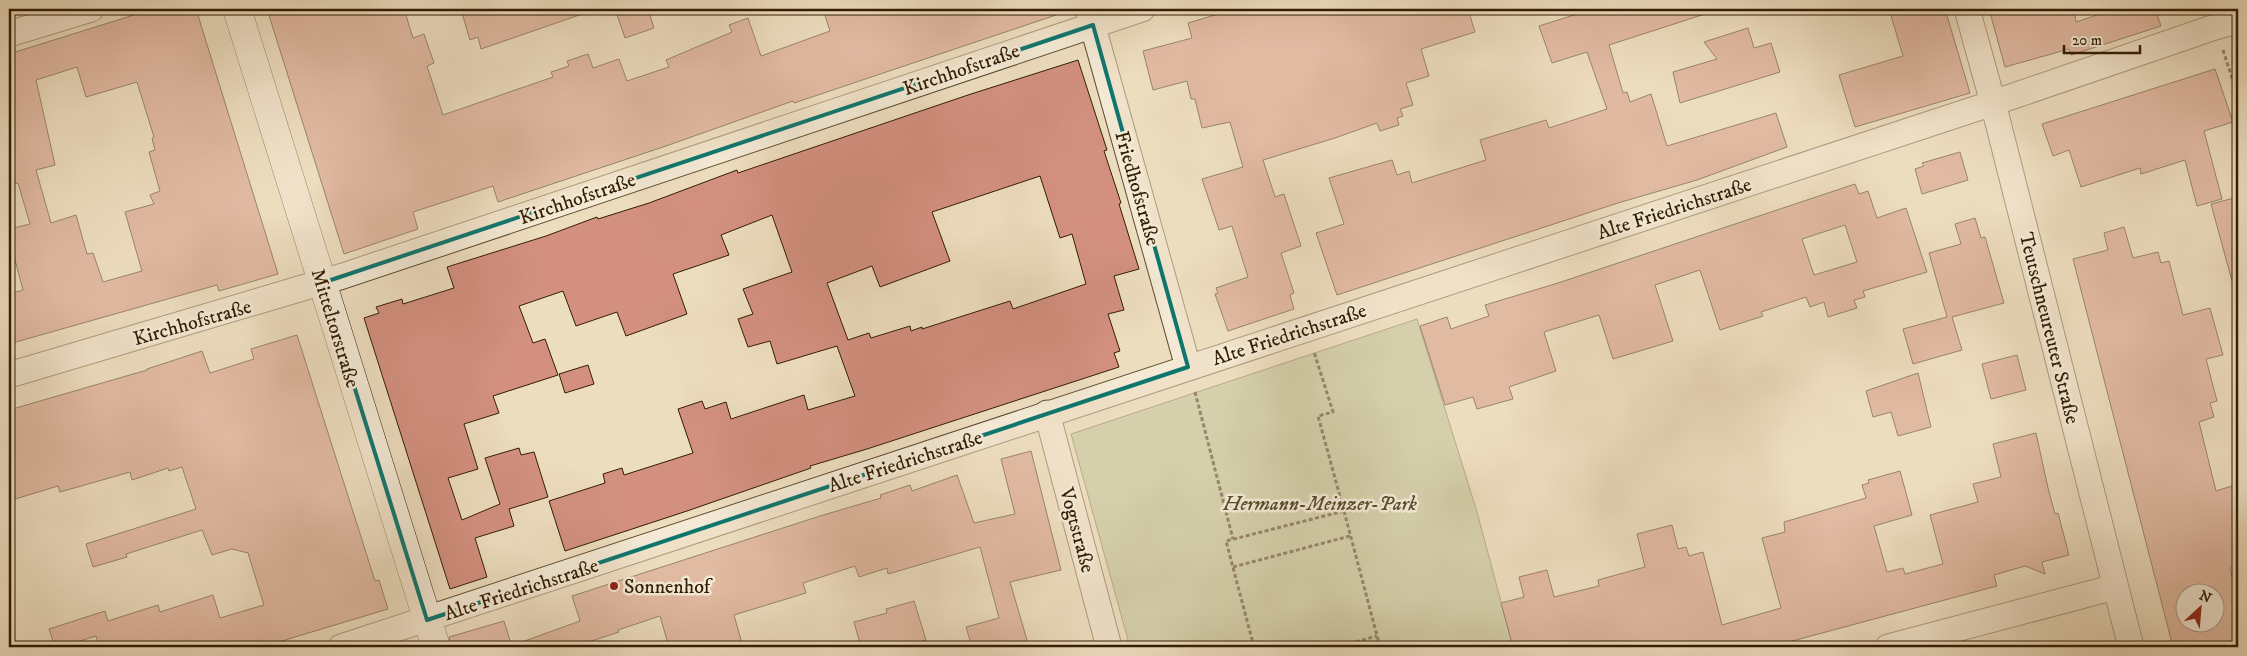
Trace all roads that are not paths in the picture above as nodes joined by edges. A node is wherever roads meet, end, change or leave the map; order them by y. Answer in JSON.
{"nodes":[{"id":1,"x":91,"y":9,"type":"edge"},
{"id":2,"x":237,"y":9,"type":"edge"},
{"id":3,"x":1142,"y":9,"type":"edge"},
{"id":4,"x":1967,"y":9,"type":"edge"},
{"id":5,"x":1090,"y":17,"type":"edge"},
{"id":6,"x":2227,"y":24,"type":"edge"},
{"id":7,"x":9,"y":34,"type":"edge"},
{"id":8,"x":1993,"y":103,"type":"junction"},
{"id":9,"x":322,"y":283,"type":"junction"},
{"id":10,"x":1188,"y":367,"type":"junction"},
{"id":11,"x":9,"y":375,"type":"edge"},
{"id":12,"x":1047,"y":413,"type":"junction"},
{"id":13,"x":2115,"y":588,"type":"junction"},
{"id":14,"x":427,"y":620,"type":"junction"},
{"id":15,"x":341,"y":647,"type":"edge"},
{"id":16,"x":436,"y":647,"type":"edge"},
{"id":17,"x":1109,"y":647,"type":"edge"},
{"id":18,"x":1888,"y":647,"type":"edge"},
{"id":19,"x":2131,"y":647,"type":"edge"}],
"edges":[{"from":1,"to":7,"type":"street"},
{"from":2,"to":9,"type":"street","name":"Mitteltorstraße"},
{"from":3,"to":5,"type":"street","name":"Kirchhofstraße"},
{"from":4,"to":8,"type":"street","name":"Teutschneureuter Straße"},
{"from":5,"to":9,"type":"street","name":"Kirchhofstraße"},
{"from":5,"to":10,"type":"street","name":"Friedhofstraße"},
{"from":6,"to":8,"type":"street","name":"Alte Friedrichstraße"},
{"from":8,"to":10,"type":"street","name":"Alte Friedrichstraße"},
{"from":8,"to":13,"type":"street","name":"Teutschneureuter Straße"},
{"from":9,"to":11,"type":"street","name":"Kirchhofstraße"},
{"from":9,"to":14,"type":"street","name":"Mitteltorstraße"},
{"from":10,"to":12,"type":"street","name":"Alte Friedrichstraße"},
{"from":12,"to":14,"type":"street","name":"Alte Friedrichstraße"},
{"from":12,"to":17,"type":"street","name":"Vogtstraße"},
{"from":13,"to":18,"type":"street"},
{"from":13,"to":19,"type":"street","name":"Teutschneureuter Straße"},
{"from":14,"to":15,"type":"street","name":"Alte Friedrichstraße"},
{"from":14,"to":16,"type":"street","name":"Mitteltorstraße"}]}
